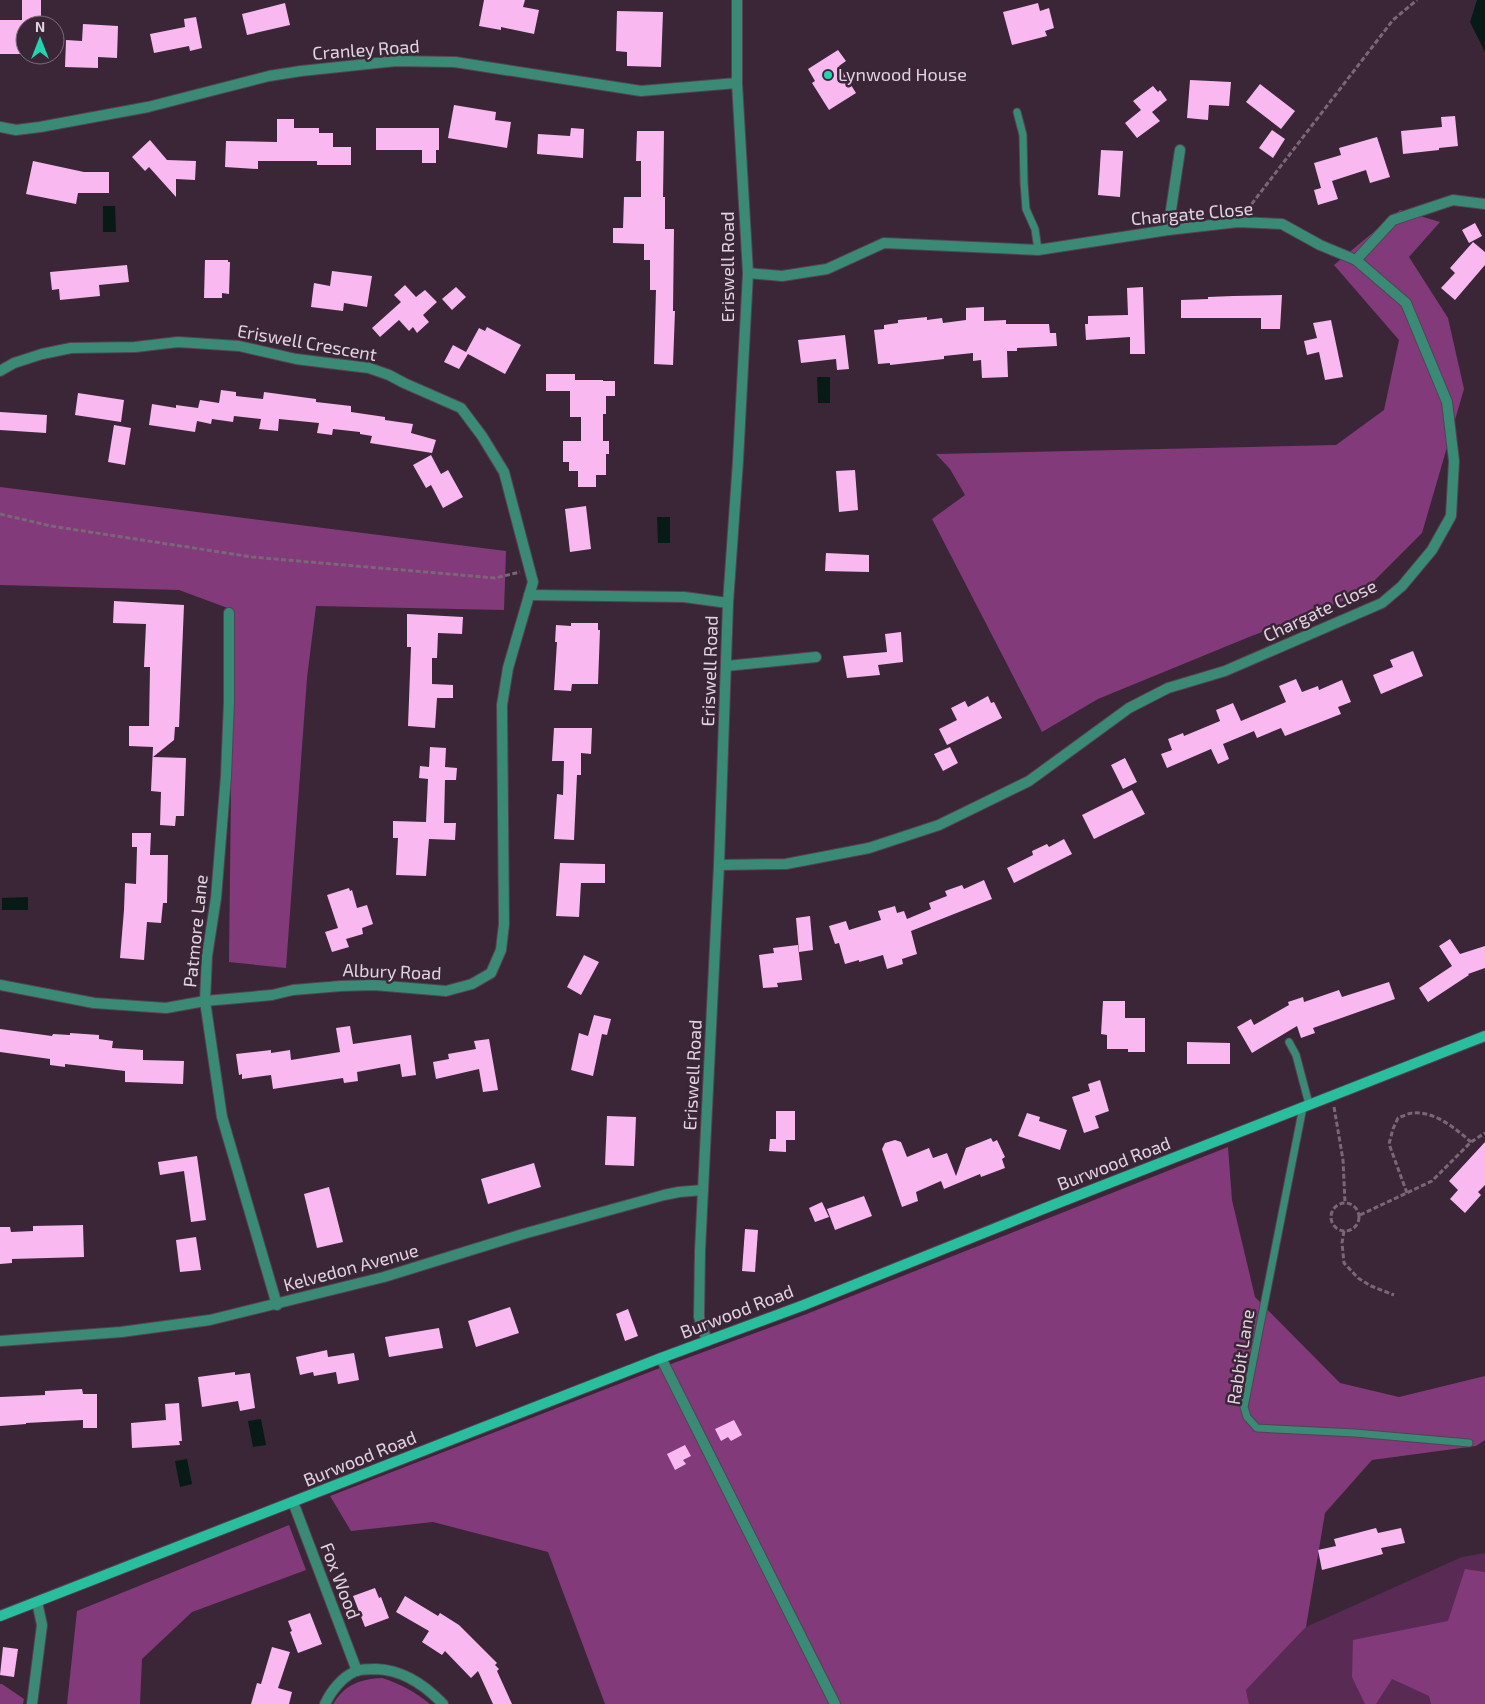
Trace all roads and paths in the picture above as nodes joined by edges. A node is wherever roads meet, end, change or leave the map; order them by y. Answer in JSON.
{"nodes":[{"id":1,"x":737,"y":0,"type":"edge"},
{"id":2,"x":1417,"y":0,"type":"edge"},
{"id":3,"x":737,"y":83,"type":"junction"},
{"id":4,"x":1017,"y":112,"type":"dead end"},
{"id":5,"x":0,"y":127,"type":"edge"},
{"id":6,"x":1180,"y":150,"type":"dead end"},
{"id":7,"x":1485,"y":204,"type":"edge"},
{"id":8,"x":1238,"y":222,"type":"junction"},
{"id":9,"x":1168,"y":230,"type":"junction"},
{"id":10,"x":1038,"y":250,"type":"junction"},
{"id":11,"x":1356,"y":260,"type":"junction"},
{"id":12,"x":748,"y":273,"type":"junction"},
{"id":13,"x":0,"y":371,"type":"edge"},
{"id":14,"x":0,"y":514,"type":"edge"},
{"id":15,"x":530,"y":570,"type":"junction"},
{"id":16,"x":529,"y":595,"type":"junction"},
{"id":17,"x":728,"y":603,"type":"junction"},
{"id":18,"x":229,"y":613,"type":"dead end"},
{"id":19,"x":816,"y":657,"type":"dead end"},
{"id":20,"x":726,"y":666,"type":"junction"},
{"id":21,"x":719,"y":865,"type":"junction"},
{"id":22,"x":0,"y":985,"type":"edge"},
{"id":23,"x":205,"y":1001,"type":"junction"},
{"id":24,"x":1485,"y":1036,"type":"edge"},
{"id":25,"x":1289,"y":1042,"type":"dead end"},
{"id":26,"x":1330,"y":1096,"type":"junction"},
{"id":27,"x":1306,"y":1106,"type":"junction"},
{"id":28,"x":1485,"y":1133,"type":"edge"},
{"id":29,"x":1472,"y":1142,"type":"junction"},
{"id":30,"x":703,"y":1190,"type":"junction"},
{"id":31,"x":1407,"y":1193,"type":"junction"},
{"id":32,"x":1344,"y":1202,"type":"junction"},
{"id":33,"x":1360,"y":1215,"type":"junction"},
{"id":34,"x":1344,"y":1231,"type":"junction"},
{"id":35,"x":1394,"y":1295,"type":"dead end"},
{"id":36,"x":277,"y":1304,"type":"junction"},
{"id":37,"x":0,"y":1341,"type":"edge"},
{"id":38,"x":707,"y":1341,"type":"junction"},
{"id":39,"x":661,"y":1358,"type":"junction"},
{"id":40,"x":1469,"y":1443,"type":"dead end"},
{"id":41,"x":293,"y":1502,"type":"junction"},
{"id":42,"x":37,"y":1602,"type":"junction"},
{"id":43,"x":0,"y":1616,"type":"edge"},
{"id":44,"x":357,"y":1670,"type":"junction"},
{"id":45,"x":32,"y":1704,"type":"edge"},
{"id":46,"x":325,"y":1704,"type":"edge"},
{"id":47,"x":442,"y":1704,"type":"edge"},
{"id":48,"x":835,"y":1704,"type":"edge"}],
"edges":[{"from":1,"to":3,"type":"street","name":"Eriswell Road"},
{"from":2,"to":8,"type":"path"},
{"from":3,"to":5,"type":"street","name":"Cranley Road"},
{"from":3,"to":12,"type":"street","name":"Eriswell Road"},
{"from":4,"to":10,"type":"lane"},
{"from":6,"to":9,"type":"street"},
{"from":7,"to":11,"type":"street"},
{"from":8,"to":9,"type":"street","name":"Chargate Close"},
{"from":8,"to":11,"type":"street","name":"Chargate Close"},
{"from":9,"to":10,"type":"street","name":"Chargate Close"},
{"from":10,"to":12,"type":"street","name":"Chargate Close"},
{"from":11,"to":21,"type":"street","name":"Chargate Close"},
{"from":12,"to":17,"type":"street","name":"Eriswell Road"},
{"from":13,"to":15,"type":"street","name":"Eriswell Crescent"},
{"from":14,"to":15,"type":"path"},
{"from":15,"to":16,"type":"street","name":"Eriswell Crescent"},
{"from":16,"to":17,"type":"street"},
{"from":16,"to":23,"type":"street","name":"Albury Road"},
{"from":17,"to":20,"type":"street","name":"Eriswell Road"},
{"from":18,"to":23,"type":"street","name":"Patmore Lane"},
{"from":19,"to":20,"type":"street"},
{"from":20,"to":21,"type":"street","name":"Eriswell Road"},
{"from":21,"to":30,"type":"street","name":"Eriswell Road"},
{"from":22,"to":23,"type":"street","name":"Albury Road"},
{"from":23,"to":36,"type":"street","name":"Patmore Lane"},
{"from":24,"to":26,"type":"street","name":"Burwood Road"},
{"from":25,"to":27,"type":"lane"},
{"from":26,"to":27,"type":"street","name":"Burwood Road"},
{"from":26,"to":32,"type":"path"},
{"from":27,"to":38,"type":"street","name":"Burwood Road"},
{"from":27,"to":40,"type":"lane","name":"Rabbit Lane"},
{"from":28,"to":29,"type":"path"},
{"from":29,"to":31,"type":"path"},
{"from":29,"to":31,"type":"path"},
{"from":30,"to":36,"type":"street","name":"Kelvedon Avenue"},
{"from":30,"to":38,"type":"street","name":"Eriswell Road"},
{"from":31,"to":33,"type":"path"},
{"from":32,"to":33,"type":"path"},
{"from":32,"to":34,"type":"path"},
{"from":33,"to":34,"type":"path"},
{"from":34,"to":35,"type":"path"},
{"from":36,"to":37,"type":"street","name":"Kelvedon Avenue"},
{"from":38,"to":39,"type":"street","name":"Burwood Road"},
{"from":39,"to":41,"type":"street","name":"Burwood Road"},
{"from":39,"to":48,"type":"street"},
{"from":41,"to":42,"type":"street","name":"Burwood Road"},
{"from":41,"to":44,"type":"street","name":"Fox Wood"},
{"from":42,"to":43,"type":"street","name":"Burwood Road"},
{"from":42,"to":45,"type":"street"},
{"from":44,"to":46,"type":"street"},
{"from":44,"to":47,"type":"street"}]}
